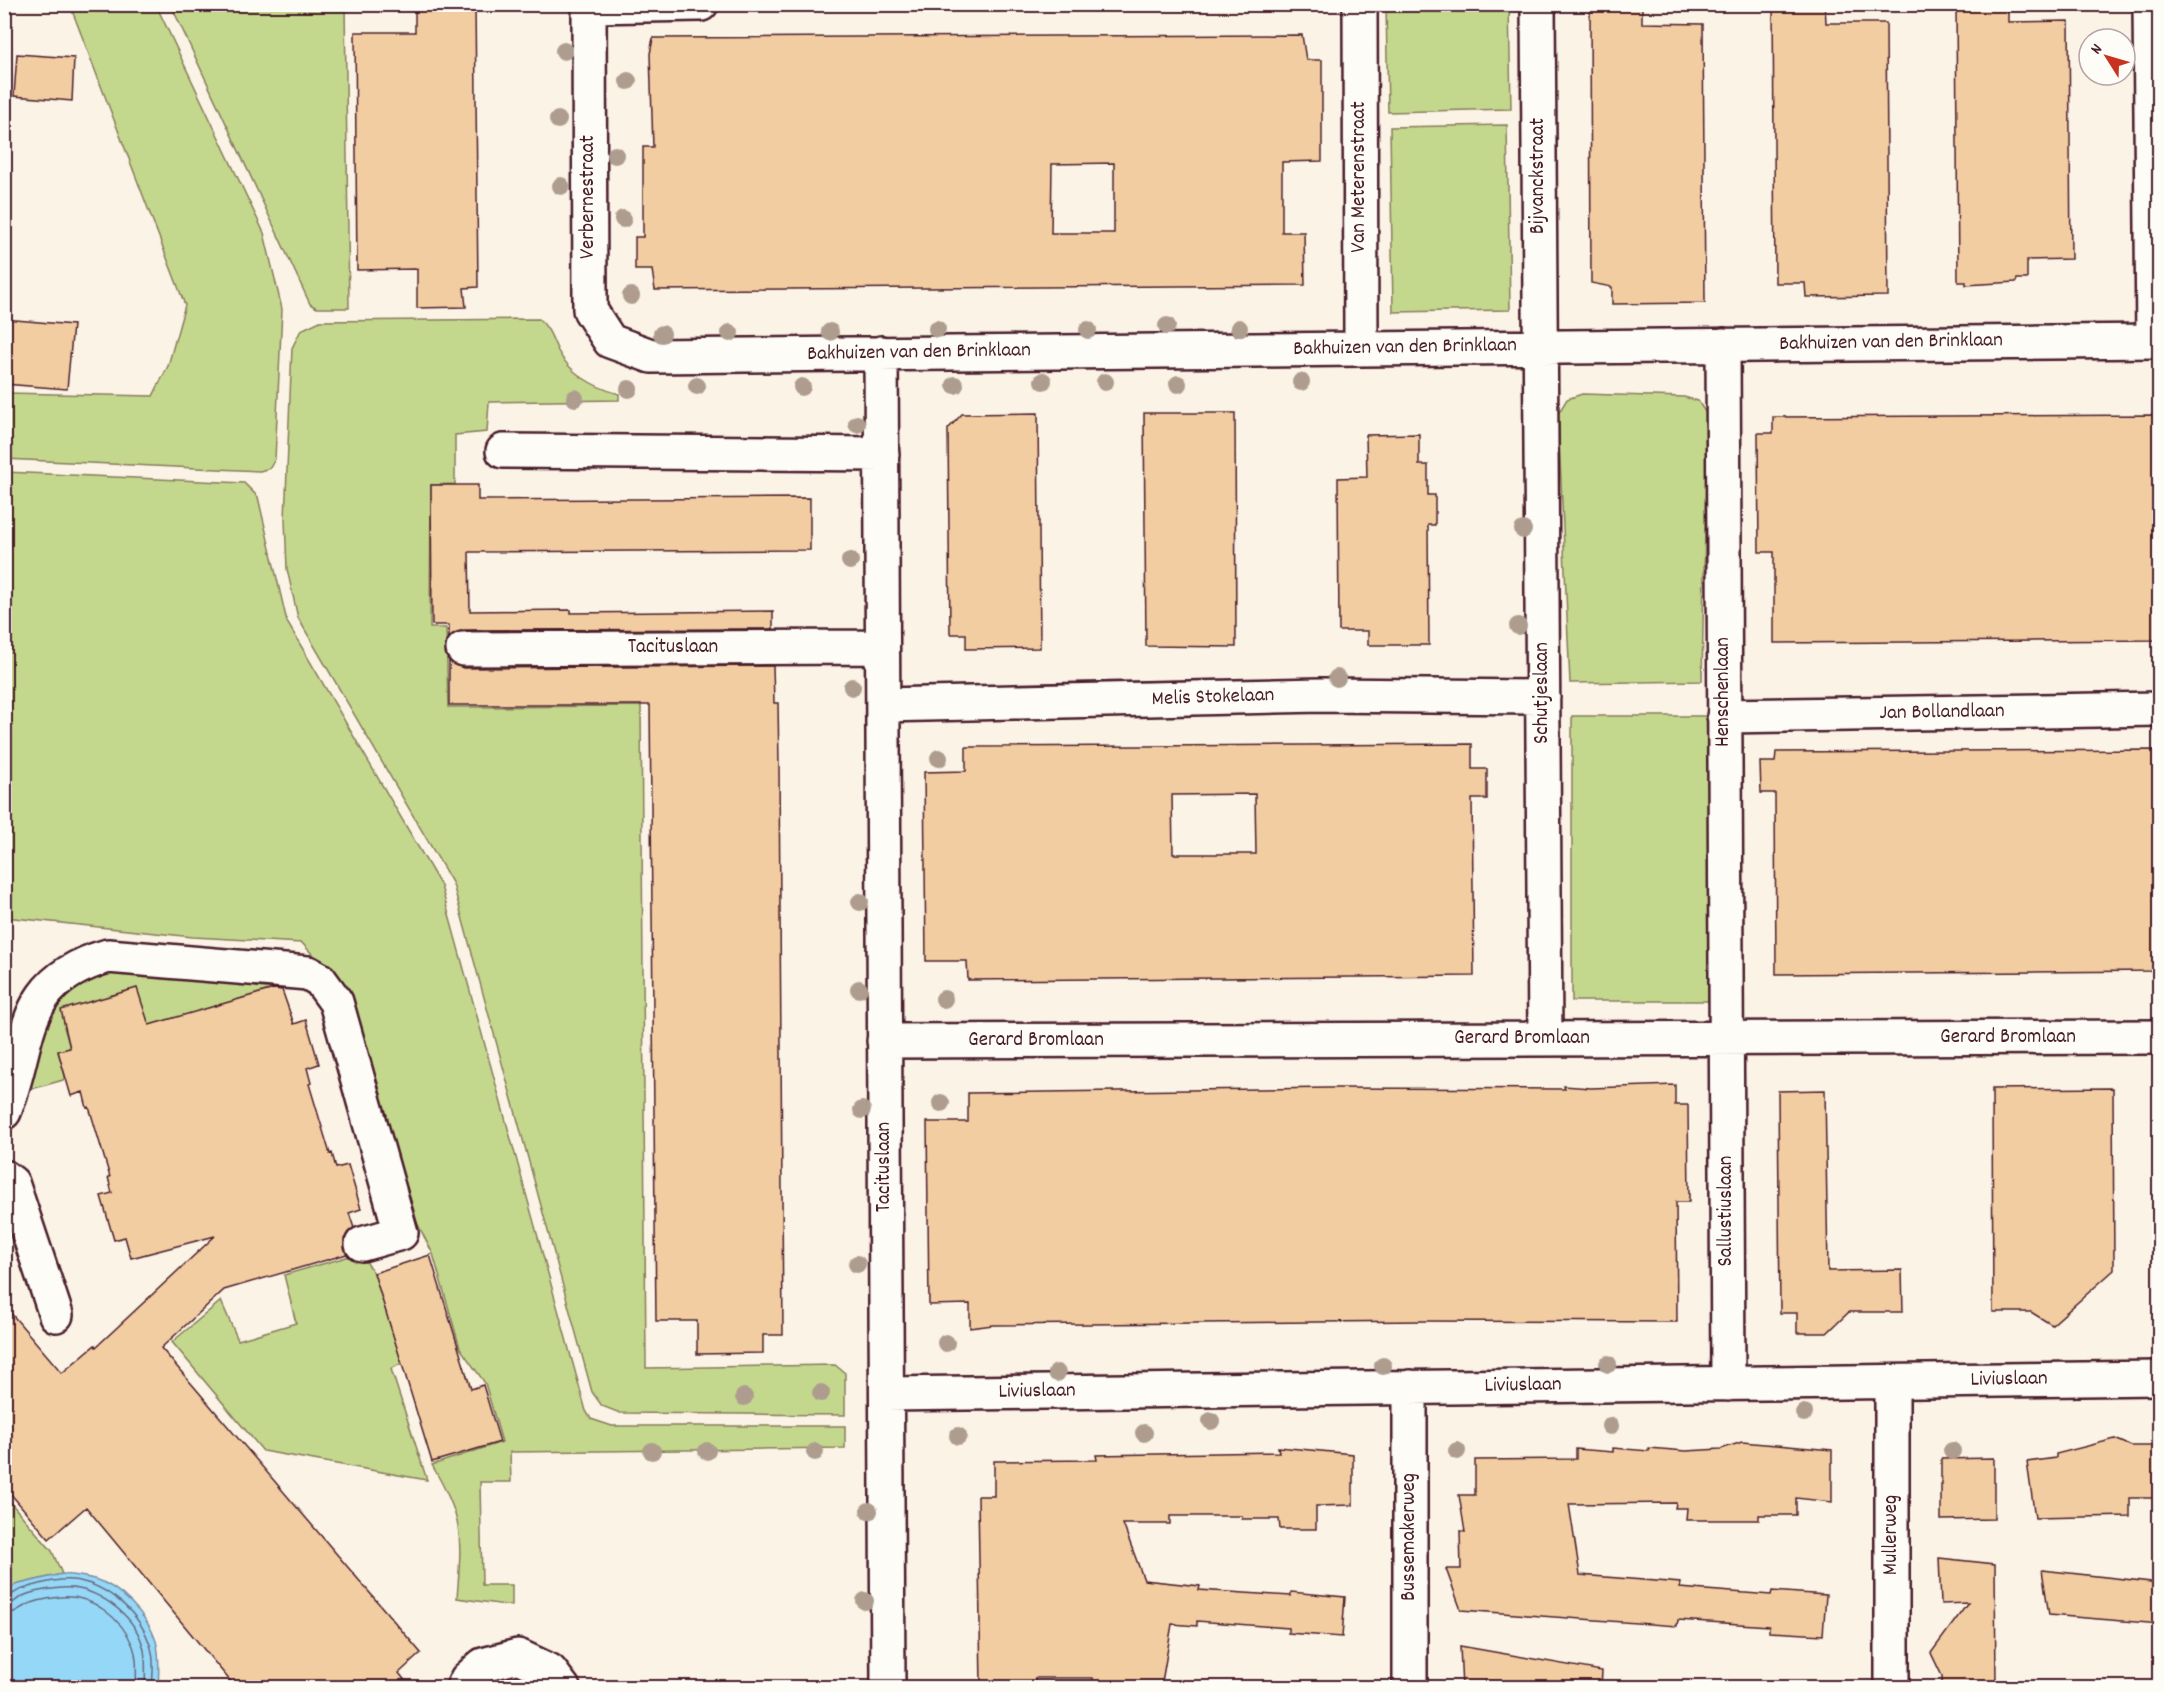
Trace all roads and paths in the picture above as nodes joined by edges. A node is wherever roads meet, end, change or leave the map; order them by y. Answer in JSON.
{"nodes":[{"id":1,"x":701,"y":4,"type":"edge"},
{"id":2,"x":1360,"y":4,"type":"edge"},
{"id":3,"x":1538,"y":4,"type":"edge"},
{"id":4,"x":2150,"y":4,"type":"edge"},
{"id":5,"x":589,"y":5,"type":"edge"},
{"id":6,"x":2156,"y":341,"type":"edge"},
{"id":7,"x":1723,"y":345,"type":"junction"},
{"id":8,"x":1540,"y":347,"type":"junction"},
{"id":9,"x":1361,"y":349,"type":"junction"},
{"id":10,"x":881,"y":353,"type":"junction"},
{"id":11,"x":651,"y":356,"type":"joint"},
{"id":12,"x":503,"y":451,"type":"dead end"},
{"id":13,"x":882,"y":454,"type":"junction"},
{"id":14,"x":882,"y":647,"type":"junction"},
{"id":15,"x":463,"y":649,"type":"dead end"},
{"id":16,"x":1543,"y":697,"type":"junction"},
{"id":17,"x":883,"y":705,"type":"junction"},
{"id":18,"x":2160,"y":709,"type":"edge"},
{"id":19,"x":1724,"y":716,"type":"junction"},
{"id":20,"x":2160,"y":1037,"type":"edge"},
{"id":21,"x":1545,"y":1039,"type":"junction"},
{"id":22,"x":1726,"y":1039,"type":"junction"},
{"id":23,"x":884,"y":1041,"type":"junction"},
{"id":24,"x":4,"y":1112,"type":"edge"},
{"id":25,"x":4,"y":1177,"type":"edge"},
{"id":26,"x":362,"y":1244,"type":"dead end"},
{"id":27,"x":56,"y":1315,"type":"dead end"},
{"id":28,"x":2160,"y":1378,"type":"edge"},
{"id":29,"x":1892,"y":1382,"type":"junction"},
{"id":30,"x":1728,"y":1384,"type":"junction"},
{"id":31,"x":1410,"y":1388,"type":"junction"},
{"id":32,"x":887,"y":1394,"type":"junction"},
{"id":33,"x":463,"y":1688,"type":"edge"},
{"id":34,"x":563,"y":1688,"type":"edge"},
{"id":35,"x":888,"y":1688,"type":"edge"},
{"id":36,"x":1410,"y":1688,"type":"edge"},
{"id":37,"x":1892,"y":1688,"type":"edge"}],
"edges":[{"from":1,"to":5,"type":"street"},
{"from":2,"to":9,"type":"street","name":"Van Meterenstraat"},
{"from":3,"to":8,"type":"street","name":"Bijvanckstraat"},
{"from":4,"to":6,"type":"street"},
{"from":5,"to":11,"type":"street","name":"Verbernestraat"},
{"from":6,"to":7,"type":"street","name":"Bakhuizen van den Brinklaan"},
{"from":7,"to":8,"type":"street","name":"Bakhuizen van den Brinklaan"},
{"from":7,"to":19,"type":"street","name":"Henschenlaan"},
{"from":8,"to":9,"type":"street","name":"Bakhuizen van den Brinklaan"},
{"from":8,"to":16,"type":"street","name":"Schutjeslaan"},
{"from":9,"to":10,"type":"street","name":"Bakhuizen van den Brinklaan"},
{"from":10,"to":11,"type":"street","name":"Bakhuizen van den Brinklaan"},
{"from":10,"to":13,"type":"street","name":"Tacituslaan"},
{"from":12,"to":13,"type":"street"},
{"from":13,"to":14,"type":"street","name":"Tacituslaan"},
{"from":14,"to":15,"type":"street","name":"Tacituslaan"},
{"from":14,"to":17,"type":"street","name":"Tacituslaan"},
{"from":16,"to":17,"type":"street","name":"Melis Stokelaan"},
{"from":16,"to":21,"type":"street","name":"Schutjeslaan"},
{"from":17,"to":23,"type":"street","name":"Tacituslaan"},
{"from":18,"to":19,"type":"street","name":"Jan Bollandlaan"},
{"from":19,"to":22,"type":"street","name":"Henschenlaan"},
{"from":20,"to":22,"type":"street","name":"Gerard Bromlaan"},
{"from":21,"to":22,"type":"street","name":"Gerard Bromlaan"},
{"from":21,"to":23,"type":"street","name":"Gerard Bromlaan"},
{"from":22,"to":30,"type":"street","name":"Sallustiuslaan"},
{"from":23,"to":32,"type":"street","name":"Tacituslaan"},
{"from":24,"to":26,"type":"street"},
{"from":25,"to":27,"type":"street"},
{"from":28,"to":29,"type":"street","name":"Liviuslaan"},
{"from":29,"to":30,"type":"street","name":"Liviuslaan"},
{"from":29,"to":37,"type":"street","name":"Mullerweg"},
{"from":30,"to":31,"type":"street","name":"Liviuslaan"},
{"from":31,"to":32,"type":"street","name":"Liviuslaan"},
{"from":31,"to":36,"type":"street","name":"Bussemakerweg"},
{"from":32,"to":35,"type":"street","name":"Tacituslaan"},
{"from":33,"to":34,"type":"street"}]}
